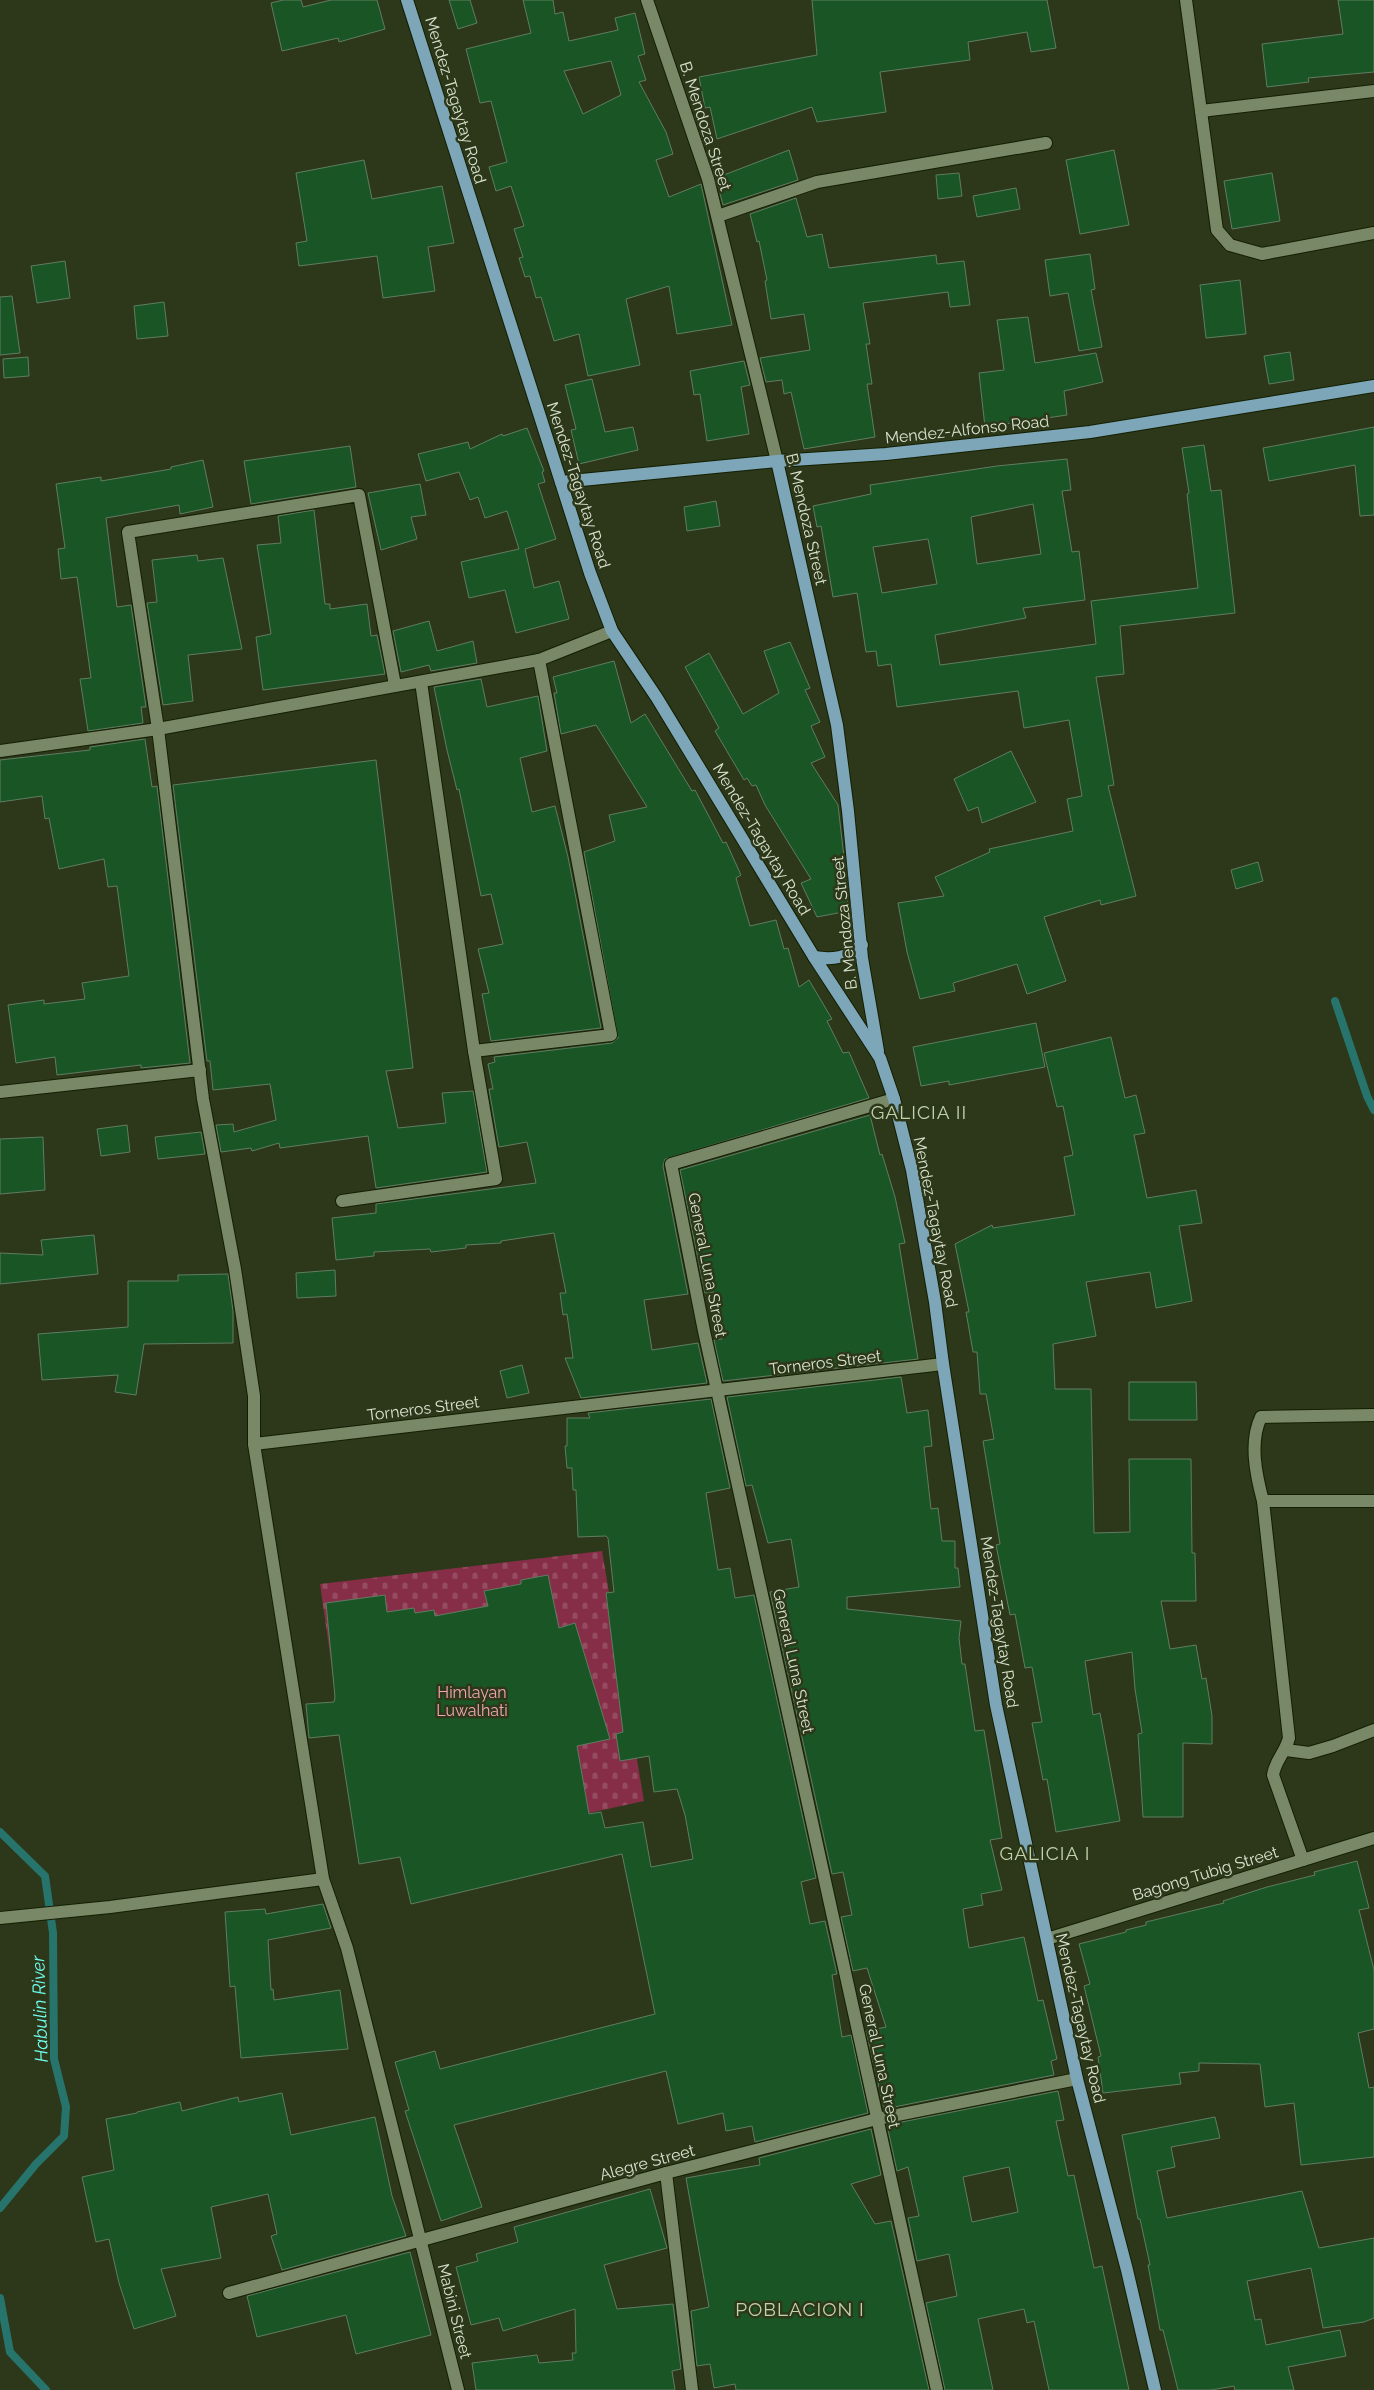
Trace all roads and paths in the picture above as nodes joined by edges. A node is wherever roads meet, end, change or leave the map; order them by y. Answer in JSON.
{"nodes":[{"id":1,"x":408,"y":0,"type":"edge"},
{"id":2,"x":647,"y":0,"type":"edge"},
{"id":3,"x":1186,"y":0,"type":"edge"},
{"id":4,"x":1374,"y":92,"type":"edge"},
{"id":5,"x":1201,"y":111,"type":"junction"},
{"id":6,"x":1046,"y":142,"type":"dead end"},
{"id":7,"x":718,"y":216,"type":"junction"},
{"id":8,"x":1374,"y":233,"type":"edge"},
{"id":9,"x":1374,"y":386,"type":"edge"},
{"id":10,"x":777,"y":461,"type":"junction"},
{"id":11,"x":561,"y":482,"type":"junction"},
{"id":12,"x":612,"y":631,"type":"junction"},
{"id":13,"x":540,"y":660,"type":"junction"},
{"id":14,"x":421,"y":682,"type":"junction"},
{"id":15,"x":395,"y":685,"type":"junction"},
{"id":16,"x":158,"y":729,"type":"junction"},
{"id":17,"x":0,"y":751,"type":"edge"},
{"id":18,"x":862,"y":945,"type":"junction"},
{"id":19,"x":814,"y":957,"type":"junction"},
{"id":20,"x":474,"y":1051,"type":"junction"},
{"id":21,"x":880,"y":1058,"type":"junction"},
{"id":22,"x":200,"y":1070,"type":"junction"},
{"id":23,"x":0,"y":1092,"type":"edge"},
{"id":24,"x":894,"y":1099,"type":"junction"},
{"id":25,"x":342,"y":1201,"type":"dead end"},
{"id":26,"x":943,"y":1364,"type":"junction"},
{"id":27,"x":718,"y":1390,"type":"junction"},
{"id":28,"x":1374,"y":1414,"type":"edge"},
{"id":29,"x":254,"y":1444,"type":"junction"},
{"id":30,"x":1263,"y":1501,"type":"junction"},
{"id":31,"x":1374,"y":1501,"type":"edge"},
{"id":32,"x":1374,"y":1730,"type":"edge"},
{"id":33,"x":1286,"y":1750,"type":"junction"},
{"id":34,"x":1374,"y":1838,"type":"edge"},
{"id":35,"x":1302,"y":1860,"type":"junction"},
{"id":36,"x":322,"y":1879,"type":"junction"},
{"id":37,"x":0,"y":1918,"type":"edge"},
{"id":38,"x":1047,"y":1939,"type":"junction"},
{"id":39,"x":1077,"y":2079,"type":"junction"},
{"id":40,"x":877,"y":2119,"type":"junction"},
{"id":41,"x":666,"y":2172,"type":"junction"},
{"id":42,"x":421,"y":2241,"type":"junction"},
{"id":43,"x":229,"y":2293,"type":"dead end"},
{"id":44,"x":458,"y":2390,"type":"edge"},
{"id":45,"x":692,"y":2390,"type":"edge"},
{"id":46,"x":937,"y":2390,"type":"edge"},
{"id":47,"x":1155,"y":2390,"type":"edge"}],
"edges":[{"from":1,"to":11,"type":"main road","name":"Mendez-Tagaytay Road"},
{"from":2,"to":7,"type":"street","name":"B. Mendoza Street"},
{"from":3,"to":5,"type":"street"},
{"from":4,"to":5,"type":"street"},
{"from":5,"to":8,"type":"street"},
{"from":6,"to":7,"type":"street"},
{"from":7,"to":10,"type":"street","name":"B. Mendoza Street"},
{"from":9,"to":10,"type":"main road","name":"Mendez-Alfonso Road"},
{"from":10,"to":11,"type":"main road","name":"Mendez-Alfonso Road"},
{"from":10,"to":18,"type":"main road","name":"B. Mendoza Street"},
{"from":11,"to":12,"type":"main road","name":"Mendez-Tagaytay Road"},
{"from":12,"to":13,"type":"street"},
{"from":12,"to":19,"type":"main road","name":"Mendez-Tagaytay Road"},
{"from":13,"to":14,"type":"street"},
{"from":13,"to":20,"type":"street"},
{"from":14,"to":15,"type":"street"},
{"from":14,"to":20,"type":"street"},
{"from":15,"to":16,"type":"street"},
{"from":15,"to":16,"type":"street"},
{"from":16,"to":17,"type":"street"},
{"from":16,"to":22,"type":"street"},
{"from":18,"to":19,"type":"main road"},
{"from":18,"to":21,"type":"main road","name":"B. Mendoza Street"},
{"from":19,"to":21,"type":"main road","name":"Mendez-Tagaytay Road"},
{"from":20,"to":25,"type":"street"},
{"from":21,"to":24,"type":"main road","name":"Mendez-Tagaytay Road"},
{"from":22,"to":23,"type":"street"},
{"from":22,"to":29,"type":"street"},
{"from":24,"to":26,"type":"main road","name":"Mendez-Tagaytay Road"},
{"from":24,"to":27,"type":"street","name":"General Luna Street"},
{"from":26,"to":27,"type":"street","name":"Torneros Street"},
{"from":26,"to":38,"type":"main road","name":"Mendez-Tagaytay Road"},
{"from":27,"to":29,"type":"street","name":"Torneros Street"},
{"from":27,"to":40,"type":"street","name":"General Luna Street"},
{"from":28,"to":30,"type":"street"},
{"from":29,"to":36,"type":"street","name":"Mabini Street"},
{"from":30,"to":31,"type":"street"},
{"from":30,"to":33,"type":"street"},
{"from":32,"to":33,"type":"street"},
{"from":33,"to":35,"type":"street"},
{"from":34,"to":35,"type":"street","name":"Bagong Tubig Street"},
{"from":35,"to":38,"type":"street","name":"Bagong Tubig Street"},
{"from":36,"to":37,"type":"street"},
{"from":36,"to":42,"type":"street","name":"Mabini Street"},
{"from":38,"to":39,"type":"main road","name":"Mendez-Tagaytay Road"},
{"from":39,"to":40,"type":"street","name":"Alegre Street"},
{"from":39,"to":47,"type":"main road","name":"Mendez-Tagaytay Road"},
{"from":40,"to":41,"type":"street","name":"Alegre Street"},
{"from":40,"to":46,"type":"street","name":"General Luna Street"},
{"from":41,"to":42,"type":"street","name":"Alegre Street"},
{"from":41,"to":45,"type":"street"},
{"from":42,"to":43,"type":"street","name":"Alegre Street"},
{"from":42,"to":44,"type":"street","name":"Mabini Street"}]}
